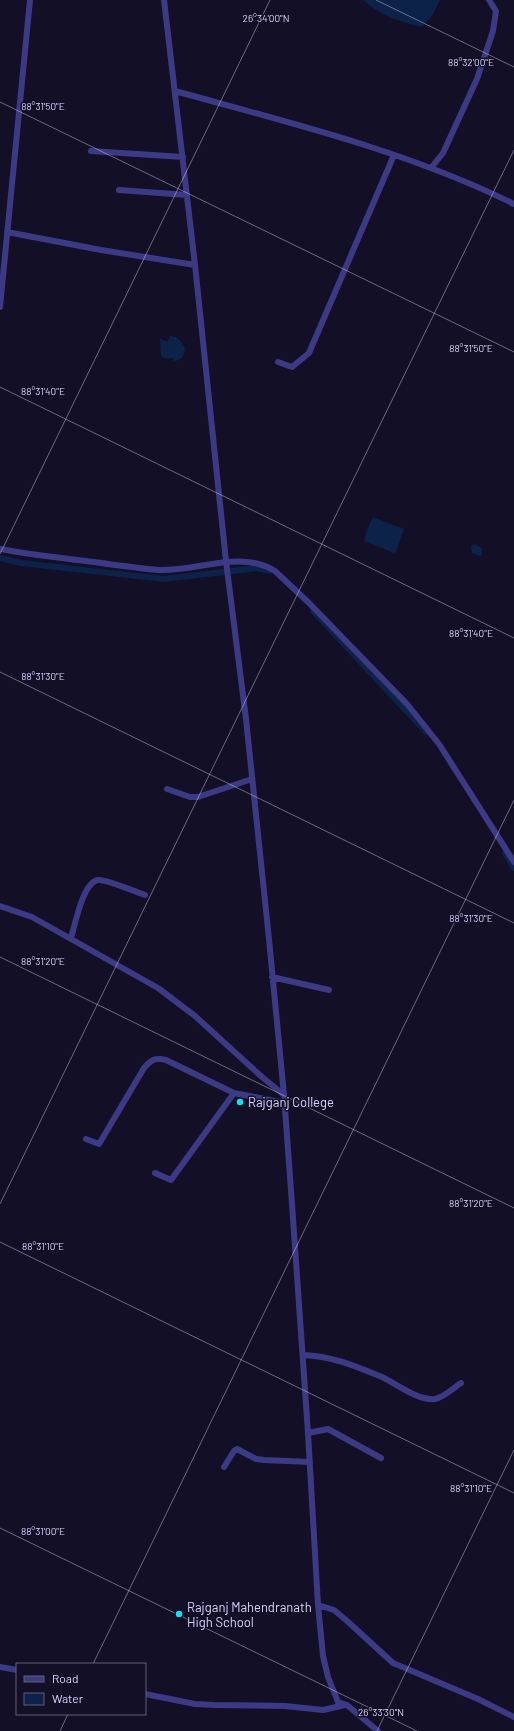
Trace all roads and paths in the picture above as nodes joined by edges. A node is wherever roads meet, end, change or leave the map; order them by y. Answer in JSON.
{"nodes":[{"id":1,"x":30,"y":0,"type":"edge"},
{"id":2,"x":164,"y":0,"type":"edge"},
{"id":3,"x":490,"y":0,"type":"edge"},
{"id":4,"x":175,"y":92,"type":"junction"},
{"id":5,"x":91,"y":151,"type":"dead end"},
{"id":6,"x":394,"y":155,"type":"junction"},
{"id":7,"x":183,"y":157,"type":"junction"},
{"id":8,"x":431,"y":168,"type":"junction"},
{"id":9,"x":118,"y":190,"type":"dead end"},
{"id":10,"x":187,"y":195,"type":"junction"},
{"id":11,"x":514,"y":204,"type":"edge"},
{"id":12,"x":7,"y":232,"type":"junction"},
{"id":13,"x":195,"y":265,"type":"junction"},
{"id":14,"x":0,"y":307,"type":"edge"},
{"id":15,"x":278,"y":362,"type":"dead end"},
{"id":16,"x":0,"y":549,"type":"edge"},
{"id":17,"x":226,"y":564,"type":"junction"},
{"id":18,"x":252,"y":779,"type":"junction"},
{"id":19,"x":167,"y":789,"type":"dead end"},
{"id":20,"x":514,"y":862,"type":"edge"},
{"id":21,"x":145,"y":895,"type":"dead end"},
{"id":22,"x":0,"y":906,"type":"edge"},
{"id":23,"x":71,"y":938,"type":"junction"},
{"id":24,"x":272,"y":977,"type":"junction"},
{"id":25,"x":329,"y":990,"type":"dead end"},
{"id":26,"x":234,"y":1093,"type":"junction"},
{"id":27,"x":284,"y":1094,"type":"junction"},
{"id":28,"x":284,"y":1103,"type":"junction"},
{"id":29,"x":86,"y":1139,"type":"dead end"},
{"id":30,"x":155,"y":1172,"type":"dead end"},
{"id":31,"x":303,"y":1355,"type":"junction"},
{"id":32,"x":461,"y":1383,"type":"dead end"},
{"id":33,"x":308,"y":1433,"type":"junction"},
{"id":34,"x":381,"y":1458,"type":"dead end"},
{"id":35,"x":310,"y":1462,"type":"junction"},
{"id":36,"x":224,"y":1467,"type":"dead end"},
{"id":37,"x":318,"y":1605,"type":"junction"},
{"id":38,"x":0,"y":1667,"type":"edge"},
{"id":39,"x":16,"y":1670,"type":"edge"},
{"id":40,"x":146,"y":1694,"type":"edge"},
{"id":41,"x":347,"y":1705,"type":"junction"},
{"id":42,"x":514,"y":1718,"type":"edge"},
{"id":43,"x":378,"y":1731,"type":"edge"}],
"edges":[{"from":1,"to":12,"type":"street"},
{"from":2,"to":4,"type":"street"},
{"from":3,"to":8,"type":"street"},
{"from":4,"to":6,"type":"street"},
{"from":4,"to":7,"type":"street"},
{"from":5,"to":7,"type":"street"},
{"from":6,"to":8,"type":"street"},
{"from":6,"to":15,"type":"street"},
{"from":7,"to":10,"type":"street"},
{"from":8,"to":11,"type":"street"},
{"from":9,"to":10,"type":"street"},
{"from":10,"to":13,"type":"street"},
{"from":12,"to":13,"type":"street"},
{"from":12,"to":14,"type":"street"},
{"from":13,"to":17,"type":"street"},
{"from":16,"to":17,"type":"street"},
{"from":17,"to":18,"type":"street"},
{"from":17,"to":20,"type":"street"},
{"from":18,"to":19,"type":"street"},
{"from":18,"to":24,"type":"street"},
{"from":21,"to":23,"type":"street"},
{"from":22,"to":23,"type":"street"},
{"from":23,"to":27,"type":"street"},
{"from":24,"to":25,"type":"street"},
{"from":24,"to":27,"type":"street"},
{"from":26,"to":28,"type":"street"},
{"from":26,"to":29,"type":"street"},
{"from":26,"to":30,"type":"street"},
{"from":27,"to":28,"type":"street"},
{"from":28,"to":31,"type":"street"},
{"from":31,"to":32,"type":"street"},
{"from":31,"to":33,"type":"street"},
{"from":33,"to":34,"type":"street"},
{"from":33,"to":35,"type":"street"},
{"from":35,"to":36,"type":"street"},
{"from":35,"to":37,"type":"street"},
{"from":37,"to":41,"type":"street"},
{"from":37,"to":42,"type":"street"},
{"from":38,"to":39,"type":"street"},
{"from":40,"to":41,"type":"street"},
{"from":41,"to":43,"type":"street"}]}
